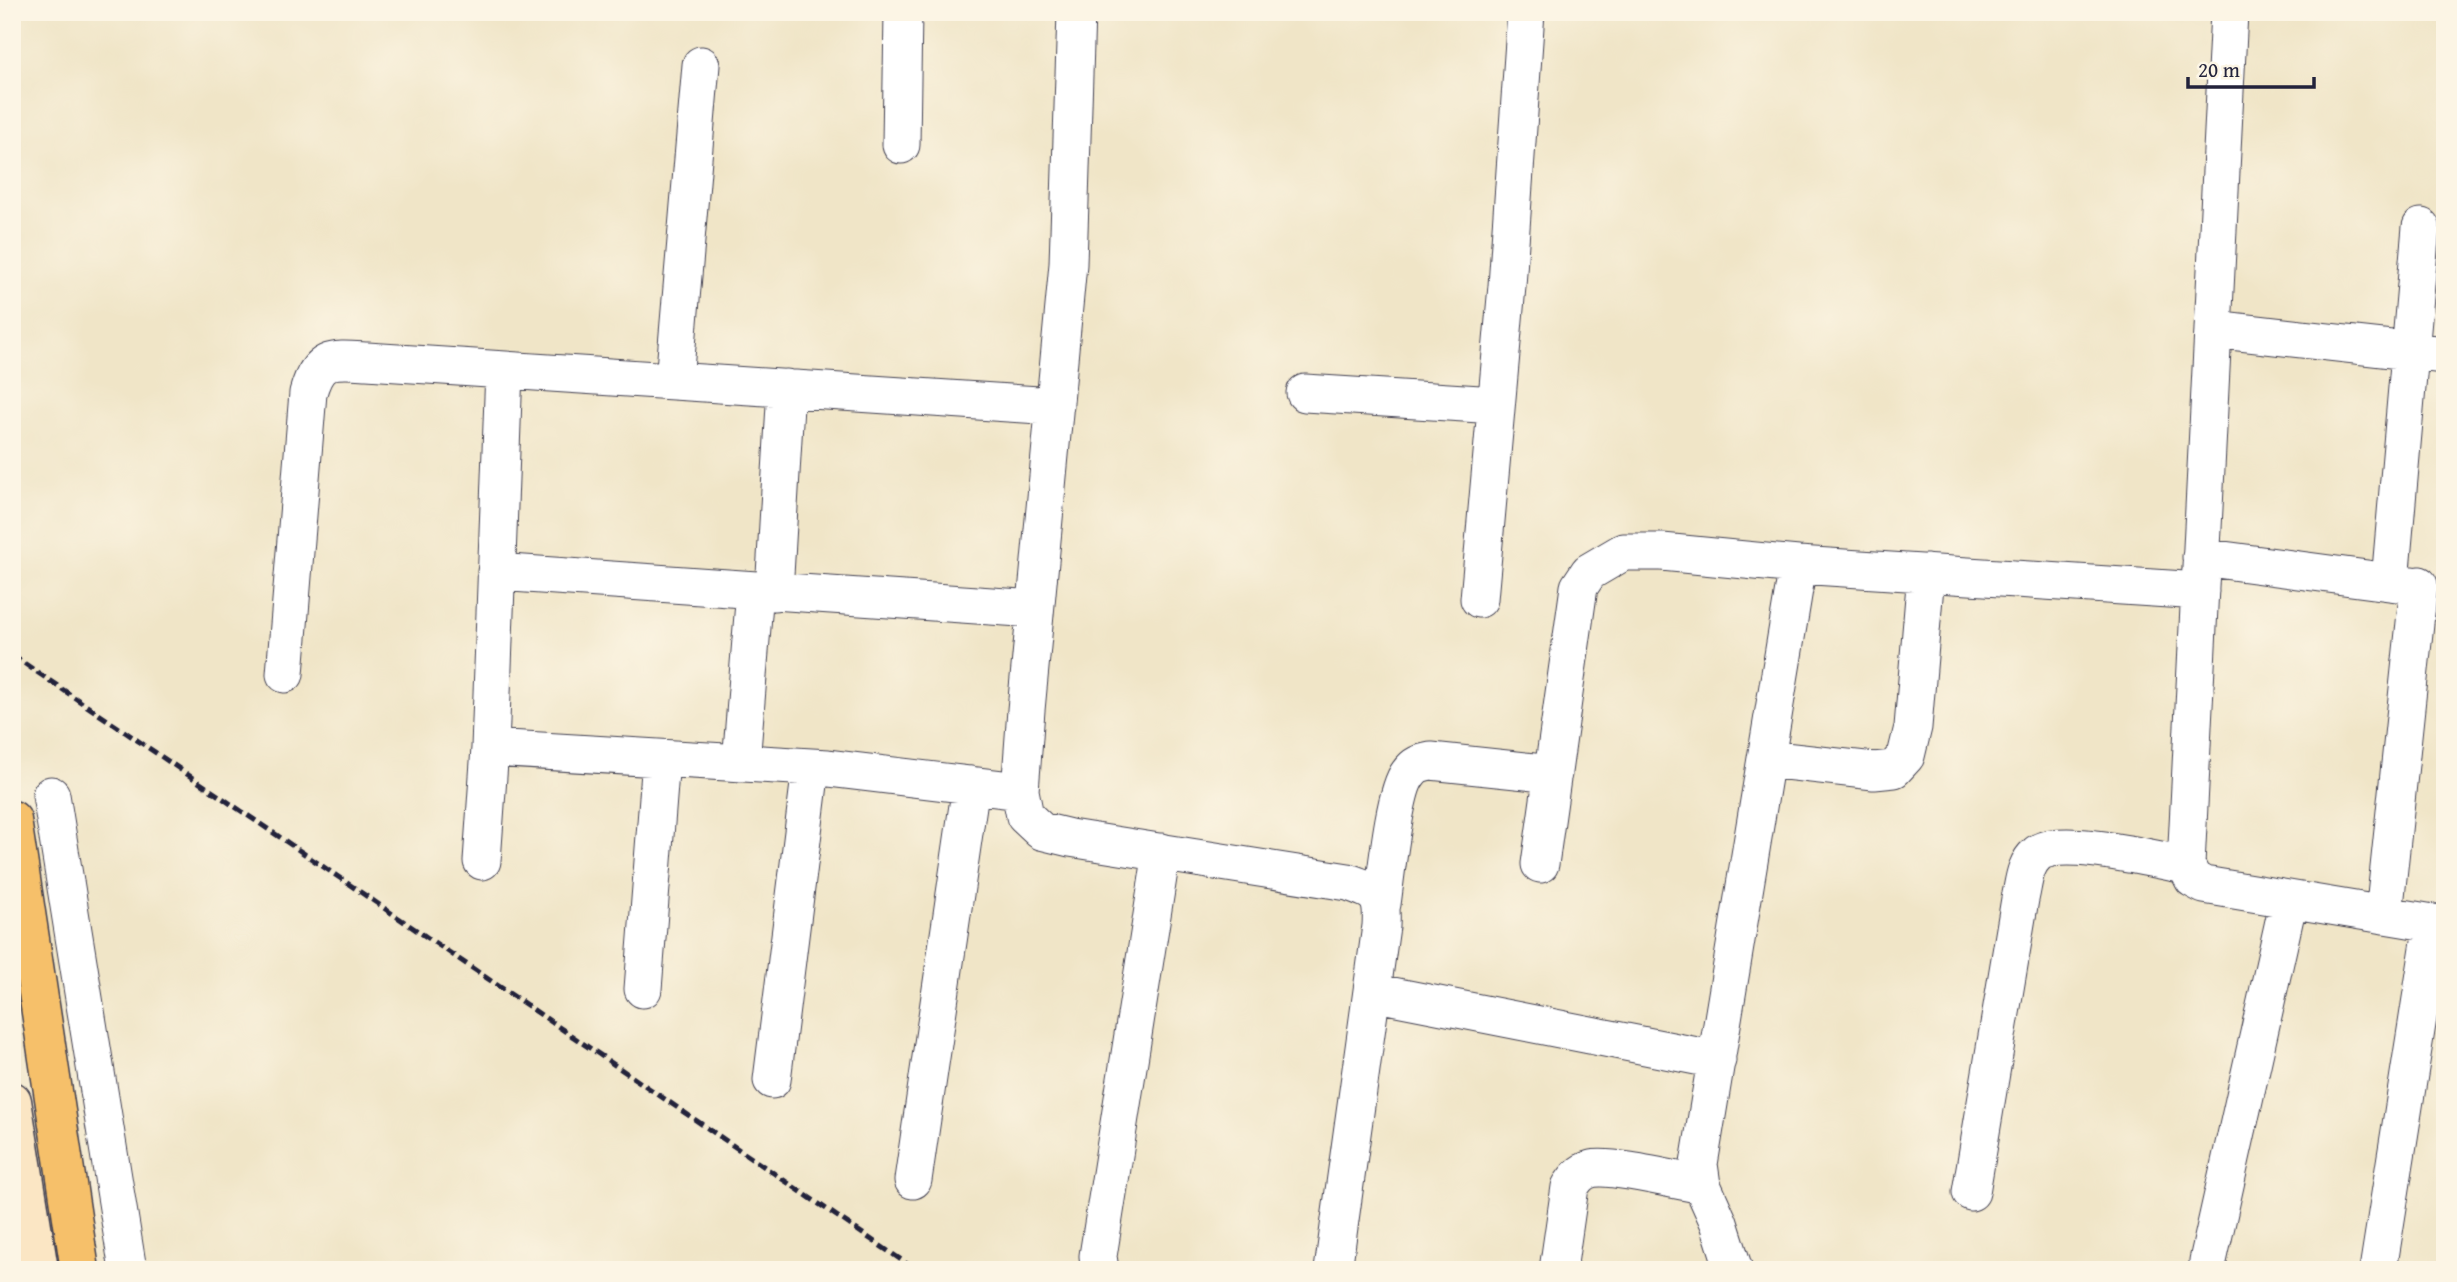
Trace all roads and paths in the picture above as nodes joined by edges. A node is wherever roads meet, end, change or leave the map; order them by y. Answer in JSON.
{"nodes":[{"id":1,"x":903,"y":12,"type":"edge"},
{"id":2,"x":1076,"y":12,"type":"edge"},
{"id":3,"x":1525,"y":12,"type":"edge"},
{"id":4,"x":2229,"y":12,"type":"edge"},
{"id":5,"x":701,"y":65,"type":"dead end"},
{"id":6,"x":901,"y":145,"type":"dead end"},
{"id":7,"x":2421,"y":227,"type":"dead end"},
{"id":8,"x":2213,"y":329,"type":"junction"},
{"id":9,"x":2427,"y":354,"type":"edge"},
{"id":10,"x":504,"y":370,"type":"junction"},
{"id":11,"x":674,"y":381,"type":"junction"},
{"id":12,"x":786,"y":388,"type":"junction"},
{"id":13,"x":1305,"y":393,"type":"dead end"},
{"id":14,"x":1496,"y":405,"type":"junction"},
{"id":15,"x":1055,"y":406,"type":"junction"},
{"id":16,"x":1798,"y":565,"type":"junction"},
{"id":17,"x":496,"y":572,"type":"junction"},
{"id":18,"x":1926,"y":573,"type":"junction"},
{"id":19,"x":2200,"y":574,"type":"junction"},
{"id":20,"x":2418,"y":585,"type":"edge"},
{"id":21,"x":764,"y":591,"type":"junction"},
{"id":22,"x":1479,"y":600,"type":"dead end"},
{"id":23,"x":1035,"y":609,"type":"junction"},
{"id":24,"x":285,"y":674,"type":"dead end"},
{"id":25,"x":490,"y":748,"type":"junction"},
{"id":26,"x":661,"y":759,"type":"junction"},
{"id":27,"x":1766,"y":759,"type":"junction"},
{"id":28,"x":741,"y":763,"type":"junction"},
{"id":29,"x":811,"y":768,"type":"junction"},
{"id":30,"x":1553,"y":774,"type":"junction"},
{"id":31,"x":971,"y":785,"type":"junction"},
{"id":32,"x":1020,"y":791,"type":"junction"},
{"id":33,"x":51,"y":796,"type":"dead end"},
{"id":34,"x":12,"y":820,"type":"edge"},
{"id":35,"x":1162,"y":852,"type":"junction"},
{"id":36,"x":482,"y":861,"type":"dead end"},
{"id":37,"x":1540,"y":864,"type":"dead end"},
{"id":38,"x":2186,"y":866,"type":"junction"},
{"id":39,"x":2289,"y":899,"type":"junction"},
{"id":40,"x":1382,"y":904,"type":"junction"},
{"id":41,"x":2384,"y":915,"type":"junction"},
{"id":42,"x":2439,"y":924,"type":"edge"},
{"id":43,"x":643,"y":989,"type":"dead end"},
{"id":44,"x":1372,"y":992,"type":"junction"},
{"id":45,"x":1717,"y":1060,"type":"junction"},
{"id":46,"x":772,"y":1080,"type":"dead end"},
{"id":47,"x":12,"y":1101,"type":"edge"},
{"id":48,"x":913,"y":1181,"type":"dead end"},
{"id":49,"x":1702,"y":1185,"type":"junction"},
{"id":50,"x":1971,"y":1192,"type":"dead end"},
{"id":51,"x":2208,"y":1261,"type":"dead end"},
{"id":52,"x":39,"y":1270,"type":"edge"},
{"id":53,"x":80,"y":1270,"type":"edge"},
{"id":54,"x":128,"y":1270,"type":"edge"},
{"id":55,"x":1100,"y":1270,"type":"edge"},
{"id":56,"x":1333,"y":1270,"type":"edge"},
{"id":57,"x":1558,"y":1270,"type":"edge"},
{"id":58,"x":1734,"y":1270,"type":"edge"},
{"id":59,"x":2378,"y":1270,"type":"edge"}],
"edges":[{"from":1,"to":6,"type":"street"},
{"from":2,"to":15,"type":"street"},
{"from":3,"to":14,"type":"street"},
{"from":4,"to":8,"type":"street"},
{"from":5,"to":11,"type":"street"},
{"from":7,"to":9,"type":"street"},
{"from":8,"to":9,"type":"street"},
{"from":8,"to":19,"type":"street"},
{"from":9,"to":20,"type":"street"},
{"from":10,"to":11,"type":"street"},
{"from":10,"to":17,"type":"street"},
{"from":10,"to":24,"type":"street"},
{"from":11,"to":12,"type":"street"},
{"from":12,"to":15,"type":"street"},
{"from":12,"to":21,"type":"street"},
{"from":13,"to":14,"type":"street"},
{"from":14,"to":22,"type":"street"},
{"from":15,"to":23,"type":"street"},
{"from":16,"to":18,"type":"street"},
{"from":16,"to":27,"type":"street"},
{"from":16,"to":30,"type":"street"},
{"from":17,"to":21,"type":"street"},
{"from":17,"to":25,"type":"street"},
{"from":18,"to":19,"type":"street"},
{"from":18,"to":27,"type":"street"},
{"from":19,"to":20,"type":"street"},
{"from":19,"to":38,"type":"street"},
{"from":20,"to":41,"type":"street"},
{"from":21,"to":23,"type":"street"},
{"from":21,"to":28,"type":"street"},
{"from":23,"to":32,"type":"street"},
{"from":25,"to":26,"type":"street"},
{"from":25,"to":36,"type":"street"},
{"from":26,"to":28,"type":"street"},
{"from":26,"to":43,"type":"street"},
{"from":27,"to":45,"type":"street"},
{"from":28,"to":29,"type":"street"},
{"from":29,"to":31,"type":"street"},
{"from":29,"to":46,"type":"street"},
{"from":30,"to":37,"type":"street"},
{"from":30,"to":40,"type":"street"},
{"from":31,"to":32,"type":"street"},
{"from":31,"to":48,"type":"street"},
{"from":32,"to":35,"type":"street"},
{"from":33,"to":54,"type":"street"},
{"from":34,"to":53,"type":"main road"},
{"from":35,"to":40,"type":"street"},
{"from":35,"to":55,"type":"street"},
{"from":38,"to":39,"type":"street"},
{"from":38,"to":50,"type":"street"},
{"from":39,"to":41,"type":"street"},
{"from":39,"to":51,"type":"street"},
{"from":40,"to":44,"type":"street"},
{"from":41,"to":42,"type":"street"},
{"from":42,"to":59,"type":"street"},
{"from":44,"to":45,"type":"street"},
{"from":44,"to":56,"type":"street"},
{"from":45,"to":49,"type":"street"},
{"from":47,"to":52,"type":"main road"},
{"from":49,"to":57,"type":"street"},
{"from":49,"to":58,"type":"street"}]}
